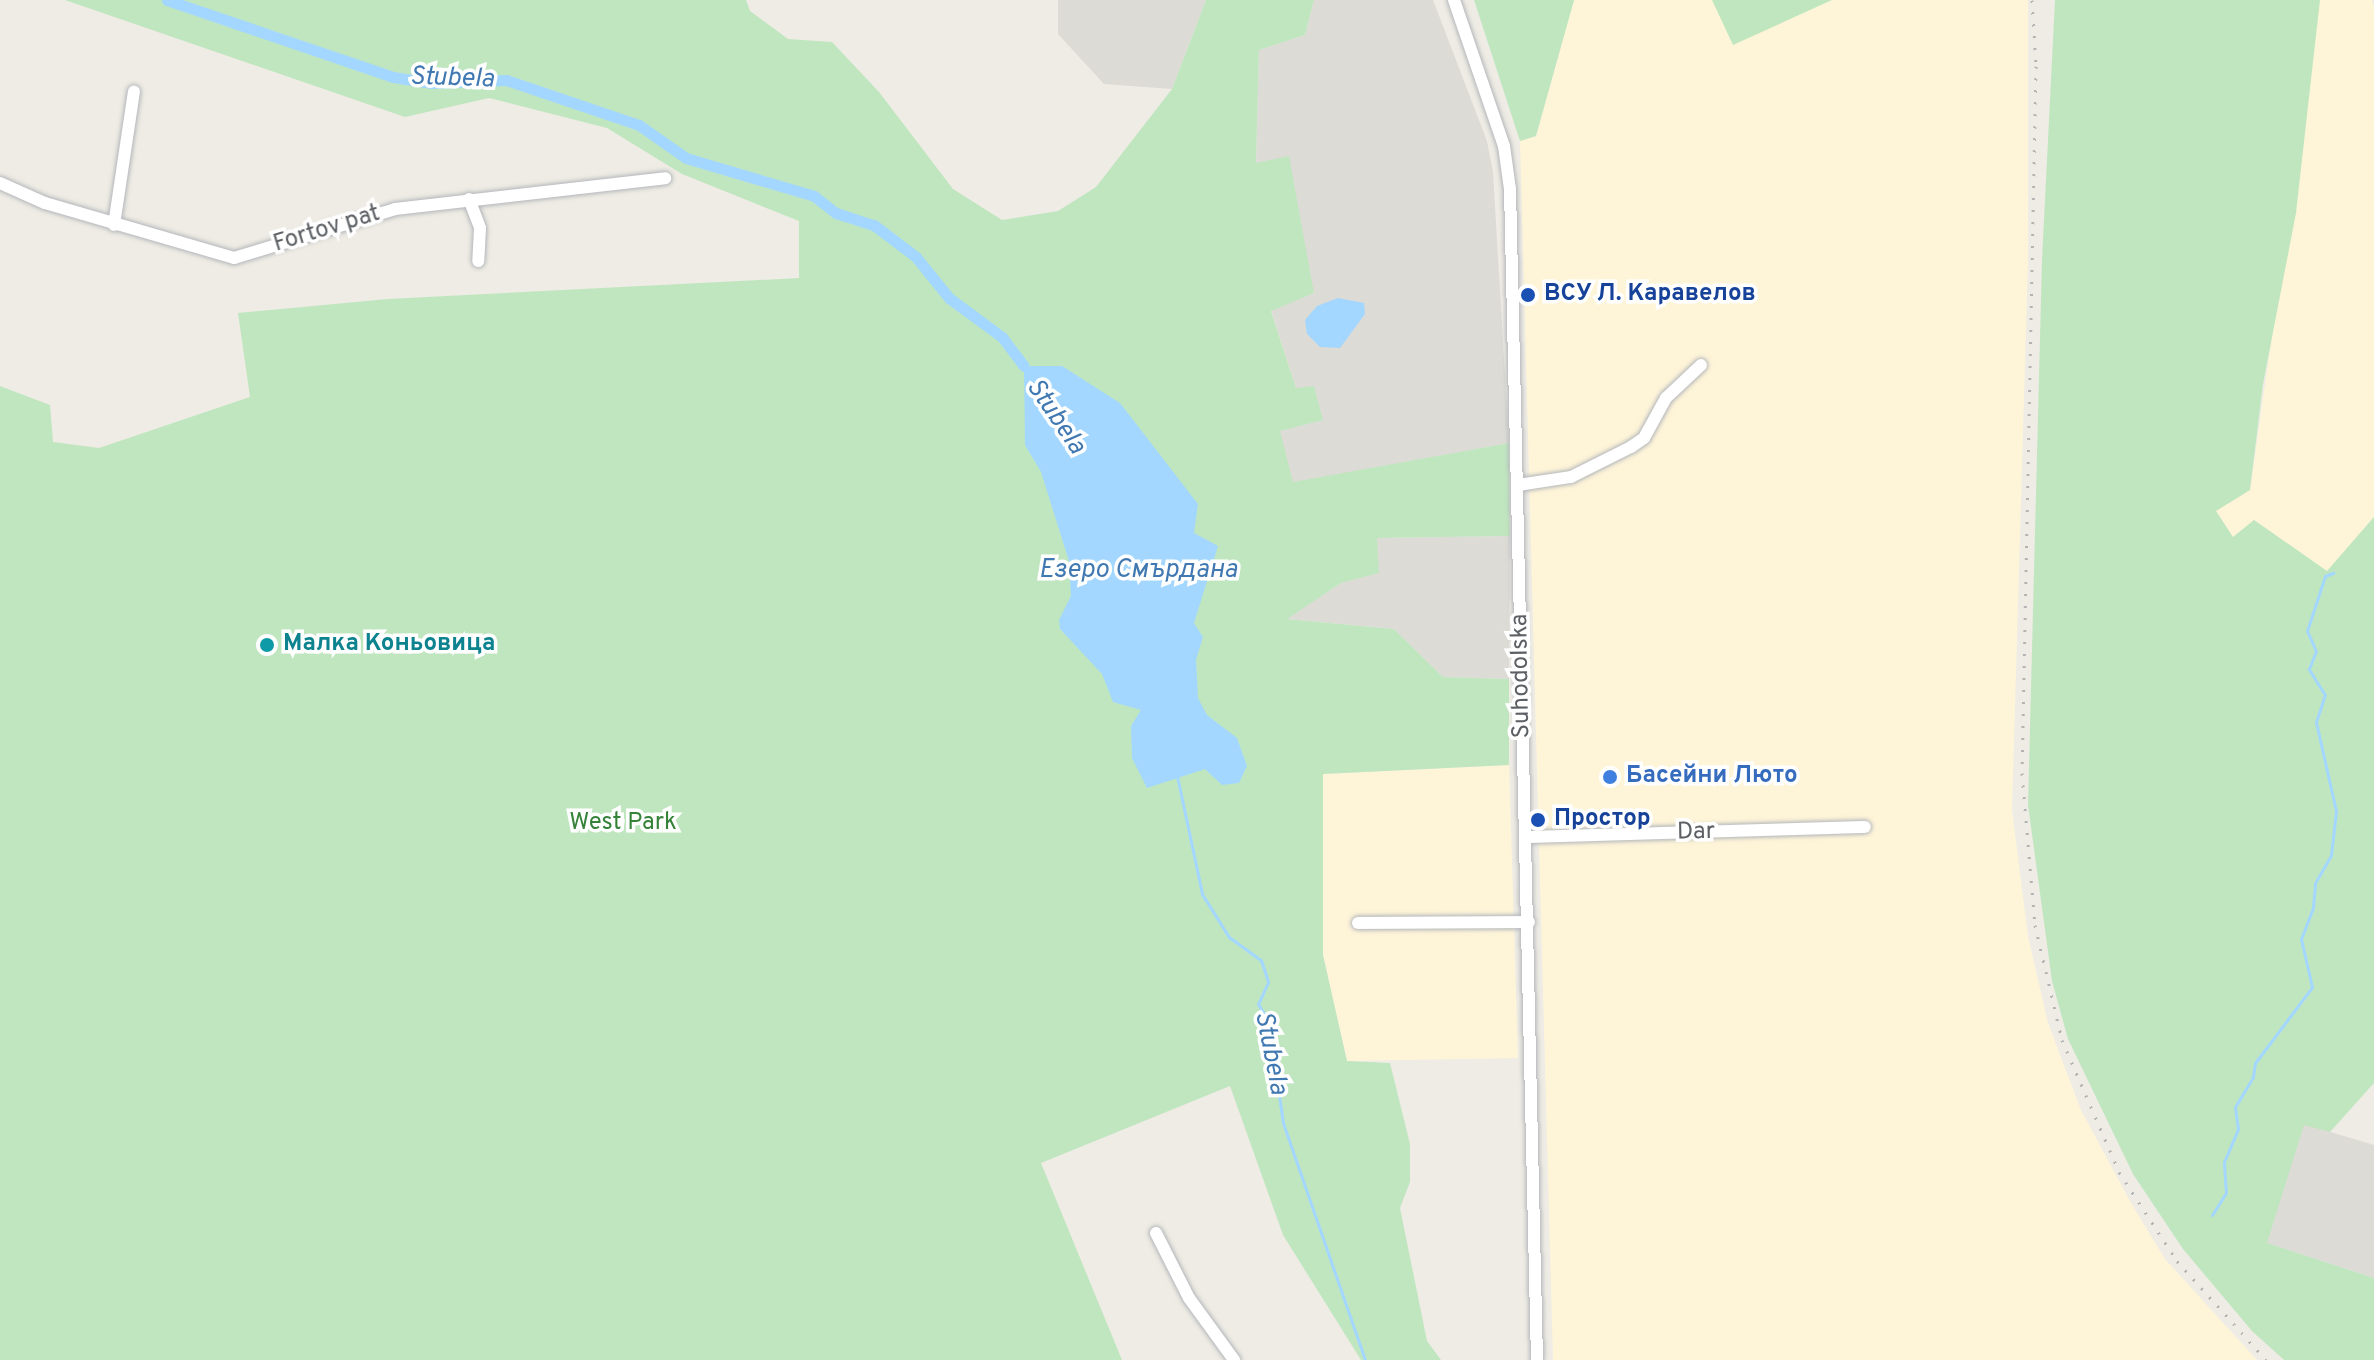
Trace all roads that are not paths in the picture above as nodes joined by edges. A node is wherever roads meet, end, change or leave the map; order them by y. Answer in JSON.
{"nodes":[{"id":1,"x":1454,"y":0,"type":"edge"},
{"id":2,"x":134,"y":91,"type":"dead end"},
{"id":3,"x":665,"y":178,"type":"dead end"},
{"id":4,"x":0,"y":183,"type":"edge"},
{"id":5,"x":469,"y":199,"type":"junction"},
{"id":6,"x":114,"y":225,"type":"junction"},
{"id":7,"x":478,"y":261,"type":"dead end"},
{"id":8,"x":1701,"y":365,"type":"dead end"},
{"id":9,"x":1518,"y":485,"type":"junction"},
{"id":10,"x":1865,"y":827,"type":"dead end"},
{"id":11,"x":1527,"y":837,"type":"junction"},
{"id":12,"x":1529,"y":922,"type":"junction"},
{"id":13,"x":1358,"y":923,"type":"dead end"},
{"id":14,"x":1156,"y":1233,"type":"dead end"},
{"id":15,"x":1234,"y":1360,"type":"edge"},
{"id":16,"x":1537,"y":1360,"type":"edge"}],
"edges":[{"from":1,"to":9,"type":"street","name":"Suhodolska"},
{"from":2,"to":6,"type":"street"},
{"from":3,"to":5,"type":"street","name":"Fortov pat"},
{"from":4,"to":6,"type":"street","name":"Fortov pat"},
{"from":5,"to":6,"type":"street","name":"Fortov pat"},
{"from":5,"to":7,"type":"street"},
{"from":8,"to":9,"type":"street"},
{"from":9,"to":11,"type":"street","name":"Suhodolska"},
{"from":10,"to":11,"type":"street","name":"Dar"},
{"from":11,"to":12,"type":"street","name":"Suhodolska"},
{"from":12,"to":13,"type":"street"},
{"from":12,"to":16,"type":"street","name":"Suhodolska"},
{"from":14,"to":15,"type":"street"}]}
